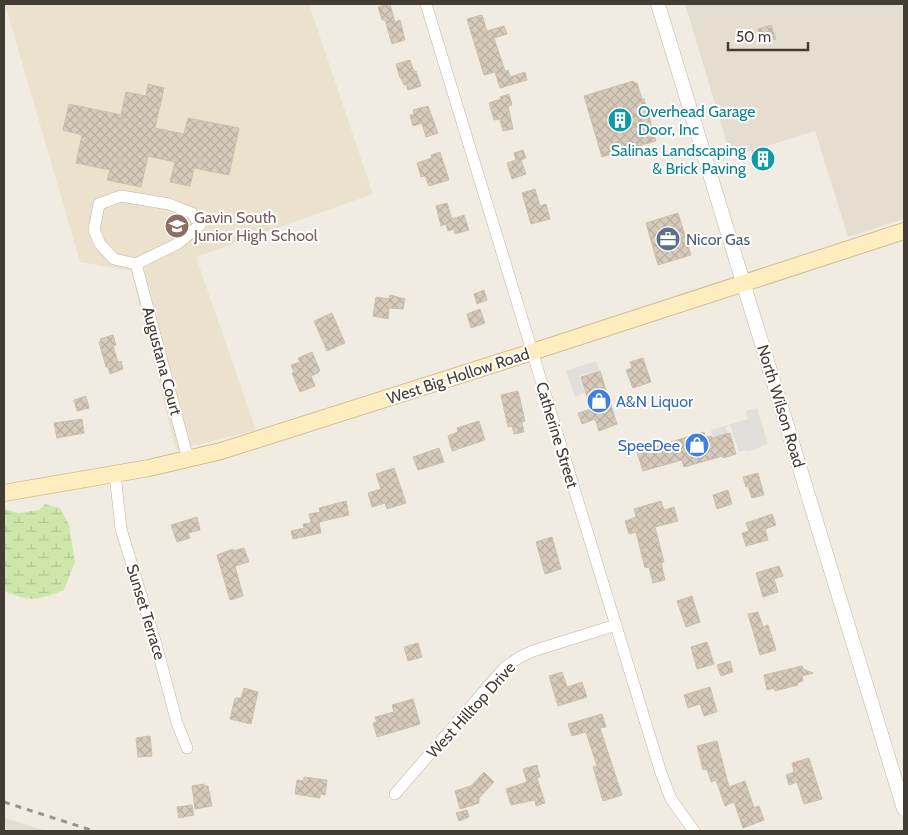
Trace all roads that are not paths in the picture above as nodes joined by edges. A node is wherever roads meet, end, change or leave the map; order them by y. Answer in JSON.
{"nodes":[{"id":1,"x":426,"y":4,"type":"edge"},
{"id":2,"x":658,"y":4,"type":"edge"},
{"id":3,"x":904,"y":231,"type":"edge"},
{"id":4,"x":136,"y":264,"type":"junction"},
{"id":5,"x":743,"y":283,"type":"junction"},
{"id":6,"x":532,"y":352,"type":"junction"},
{"id":7,"x":188,"y":459,"type":"junction"},
{"id":8,"x":115,"y":474,"type":"junction"},
{"id":9,"x":4,"y":493,"type":"edge"},
{"id":10,"x":616,"y":625,"type":"junction"},
{"id":11,"x":187,"y":748,"type":"dead end"},
{"id":12,"x":395,"y":794,"type":"dead end"},
{"id":13,"x":904,"y":809,"type":"edge"},
{"id":14,"x":694,"y":831,"type":"edge"}],
"edges":[{"from":1,"to":6,"type":"street","name":"Catherine Street"},
{"from":2,"to":5,"type":"street","name":"North Wilson Road"},
{"from":3,"to":5,"type":"main road","name":"West Big Hollow Road"},
{"from":4,"to":4,"type":"street"},
{"from":4,"to":7,"type":"street","name":"Augustana Court"},
{"from":5,"to":6,"type":"main road","name":"West Big Hollow Road"},
{"from":5,"to":13,"type":"street","name":"North Wilson Road"},
{"from":6,"to":7,"type":"main road","name":"West Big Hollow Road"},
{"from":6,"to":10,"type":"street","name":"Catherine Street"},
{"from":7,"to":8,"type":"main road","name":"West Big Hollow Road"},
{"from":8,"to":9,"type":"main road","name":"West Big Hollow Road"},
{"from":8,"to":11,"type":"street","name":"Sunset Terrace"},
{"from":10,"to":12,"type":"street","name":"West Hilltop Drive"},
{"from":10,"to":14,"type":"street","name":"Catherine Street"}]}
